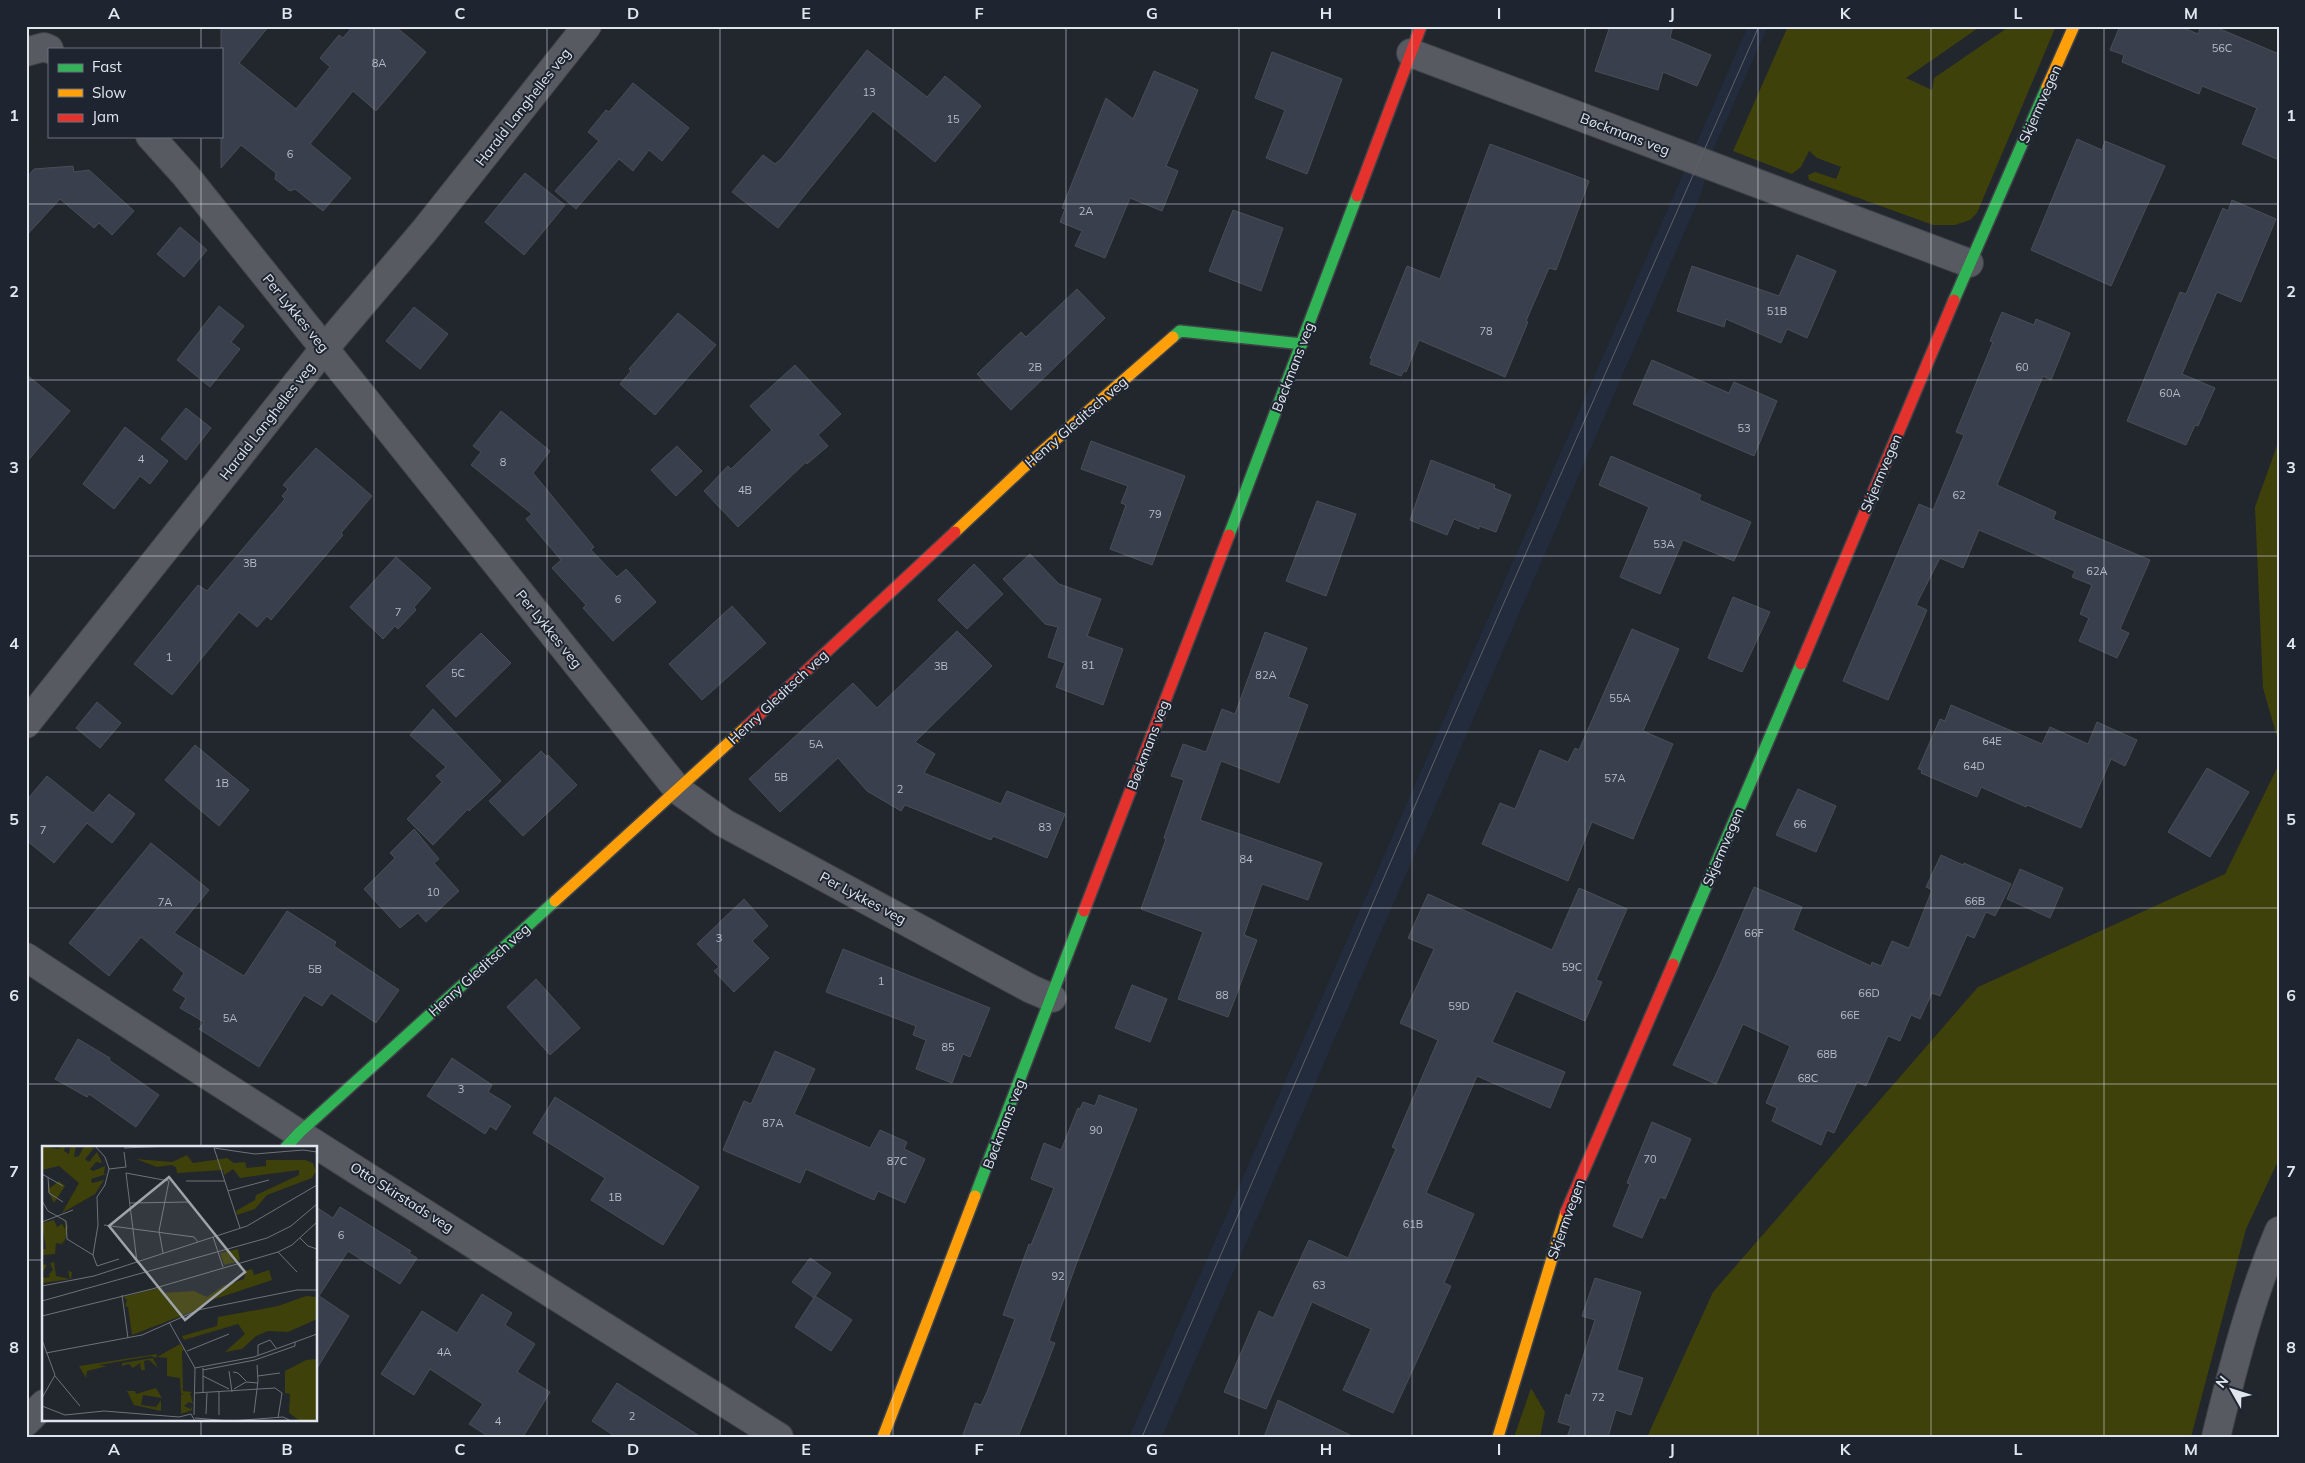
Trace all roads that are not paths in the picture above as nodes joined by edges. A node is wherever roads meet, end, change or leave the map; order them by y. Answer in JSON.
{"nodes":[{"id":1,"x":587,"y":26,"type":"edge"},
{"id":2,"x":1421,"y":26,"type":"edge"},
{"id":3,"x":2074,"y":26,"type":"edge"},
{"id":4,"x":1411,"y":53,"type":"junction"},
{"id":5,"x":152,"y":138,"type":"edge"},
{"id":6,"x":1969,"y":263,"type":"junction"},
{"id":7,"x":1302,"y":344,"type":"junction"},
{"id":8,"x":324,"y":349,"type":"junction"},
{"id":9,"x":26,"y":724,"type":"edge"},
{"id":10,"x":678,"y":790,"type":"junction"},
{"id":11,"x":26,"y":957,"type":"edge"},
{"id":12,"x":1052,"y":998,"type":"junction"},
{"id":13,"x":293,"y":1140,"type":"edge"},
{"id":14,"x":318,"y":1155,"type":"edge"},
{"id":15,"x":2279,"y":1231,"type":"edge"},
{"id":16,"x":42,"y":1406,"type":"edge"},
{"id":17,"x":26,"y":1422,"type":"edge"},
{"id":18,"x":779,"y":1437,"type":"edge"},
{"id":19,"x":883,"y":1437,"type":"edge"},
{"id":20,"x":1498,"y":1437,"type":"edge"},
{"id":21,"x":2216,"y":1437,"type":"edge"}],
"edges":[{"from":1,"to":8,"type":"street","name":"Harald Langhelles veg"},
{"from":2,"to":4,"type":"street","name":"Bøckmans veg"},
{"from":3,"to":6,"type":"street","name":"Skjermvegen"},
{"from":4,"to":6,"type":"street","name":"Bøckmans veg"},
{"from":4,"to":7,"type":"street","name":"Bøckmans veg"},
{"from":5,"to":8,"type":"street","name":"Per Lykkes veg"},
{"from":6,"to":20,"type":"street","name":"Skjermvegen"},
{"from":7,"to":10,"type":"street","name":"Henry Gleditsch veg"},
{"from":7,"to":12,"type":"street","name":"Bøckmans veg"},
{"from":8,"to":9,"type":"street","name":"Harald Langhelles veg"},
{"from":8,"to":10,"type":"street","name":"Per Lykkes veg"},
{"from":10,"to":12,"type":"street","name":"Per Lykkes veg"},
{"from":10,"to":13,"type":"street","name":"Henry Gleditsch veg"},
{"from":11,"to":13,"type":"street","name":"Otto Skirstads veg"},
{"from":12,"to":19,"type":"street","name":"Bøckmans veg"},
{"from":14,"to":18,"type":"street","name":"Otto Skirstads veg"},
{"from":15,"to":21,"type":"street"},
{"from":16,"to":17,"type":"street"}]}
